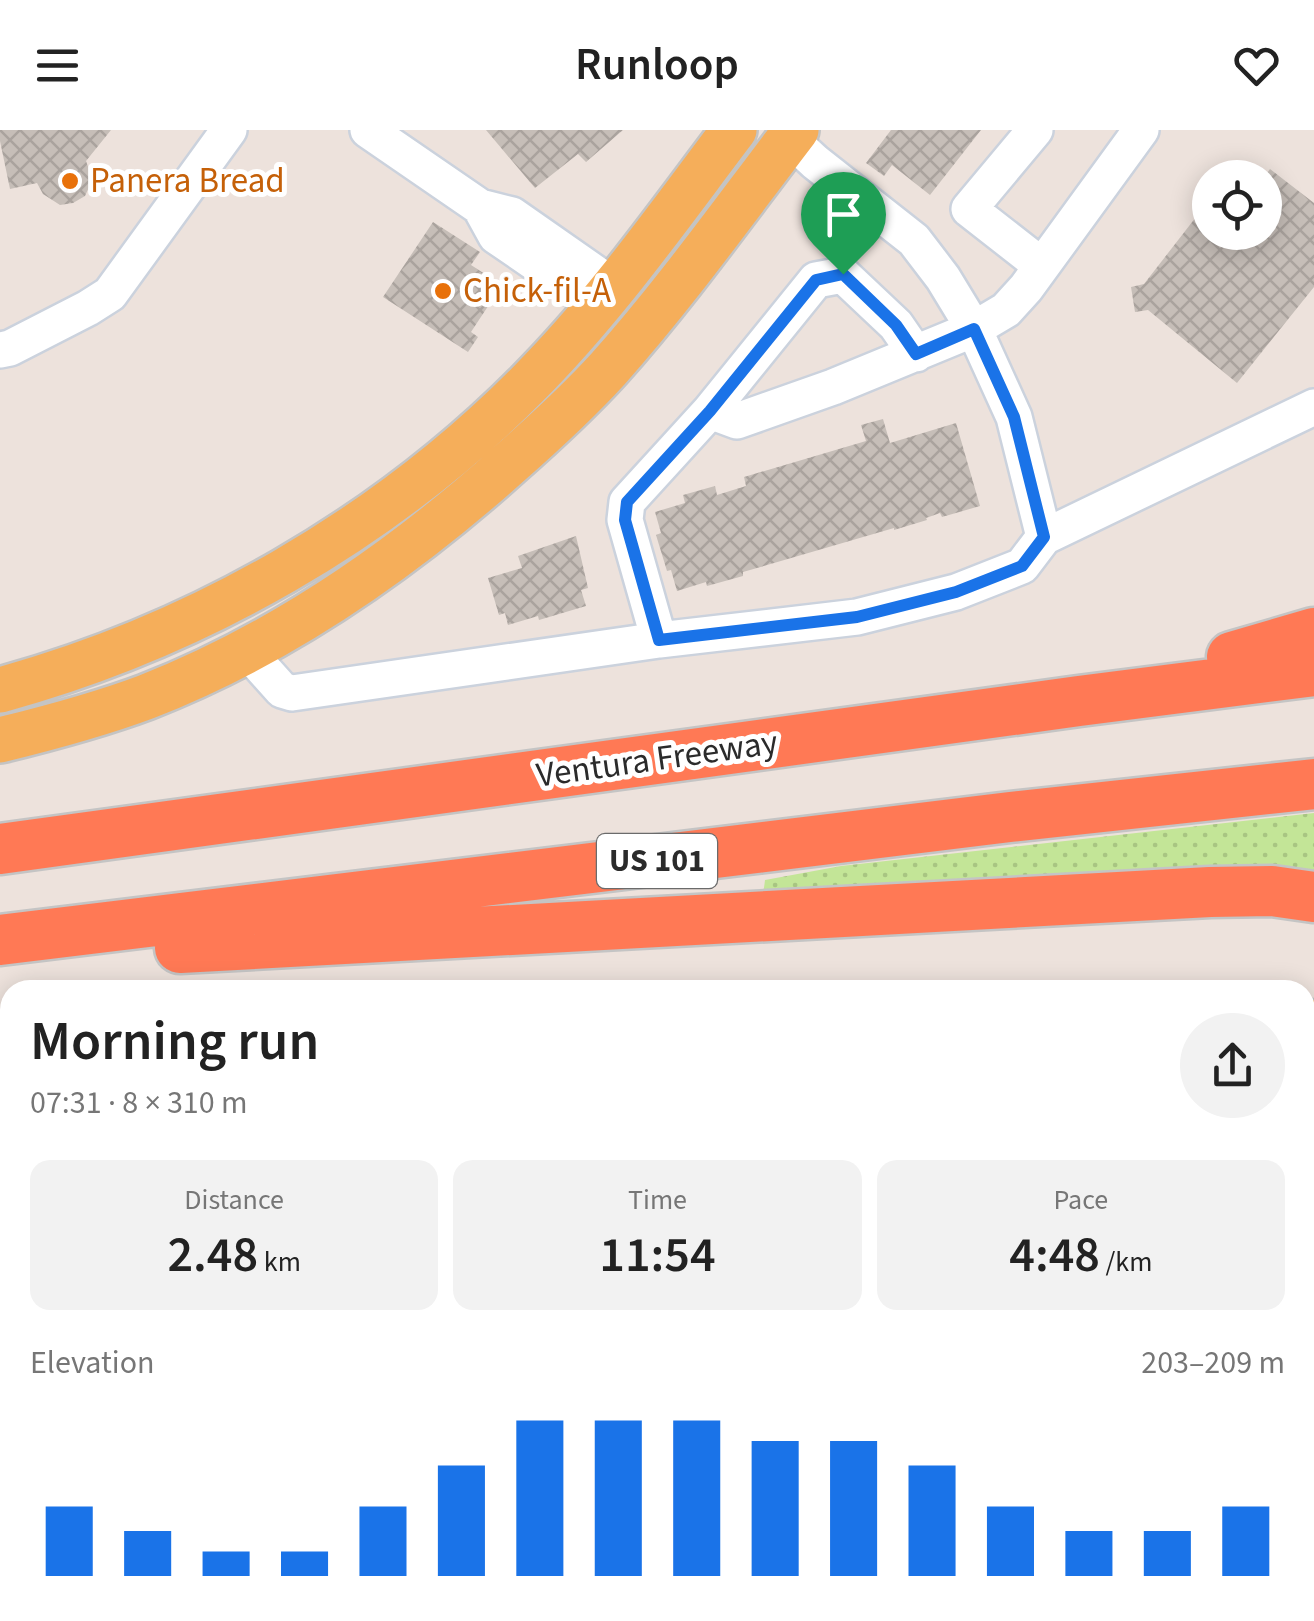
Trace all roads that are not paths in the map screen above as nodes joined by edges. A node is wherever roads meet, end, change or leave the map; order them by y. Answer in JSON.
{"nodes":[{"id":1,"x":229,"y":130,"type":"edge"},
{"id":2,"x":368,"y":130,"type":"edge"},
{"id":3,"x":734,"y":130,"type":"edge"},
{"id":4,"x":1035,"y":130,"type":"edge"},
{"id":5,"x":1141,"y":130,"type":"edge"},
{"id":6,"x":792,"y":134,"type":"edge"},
{"id":7,"x":1042,"y":266,"type":"junction"},
{"id":8,"x":606,"y":296,"type":"junction"},
{"id":9,"x":974,"y":329,"type":"junction"},
{"id":10,"x":0,"y":350,"type":"edge"},
{"id":11,"x":916,"y":354,"type":"junction"},
{"id":12,"x":1314,"y":406,"type":"edge"},
{"id":13,"x":710,"y":411,"type":"junction"},
{"id":14,"x":1044,"y":537,"type":"junction"},
{"id":15,"x":1314,"y":633,"type":"edge"},
{"id":16,"x":659,"y":640,"type":"junction"},
{"id":17,"x":247,"y":651,"type":"junction"},
{"id":18,"x":1314,"y":671,"type":"edge"},
{"id":19,"x":0,"y":690,"type":"edge"},
{"id":20,"x":1078,"y":701,"type":"junction"},
{"id":21,"x":0,"y":740,"type":"edge"},
{"id":22,"x":1314,"y":784,"type":"edge"},
{"id":23,"x":0,"y":850,"type":"edge"},
{"id":24,"x":1314,"y":897,"type":"edge"},
{"id":25,"x":0,"y":943,"type":"edge"}],
"edges":[{"from":1,"to":10,"type":"street"},
{"from":2,"to":8,"type":"street"},
{"from":3,"to":8,"type":"main road"},
{"from":4,"to":7,"type":"street"},
{"from":5,"to":7,"type":"street"},
{"from":6,"to":9,"type":"street"},
{"from":6,"to":17,"type":"main road"},
{"from":7,"to":9,"type":"street"},
{"from":8,"to":19,"type":"main road"},
{"from":9,"to":11,"type":"street"},
{"from":9,"to":14,"type":"street"},
{"from":11,"to":13,"type":"street"},
{"from":11,"to":13,"type":"street"},
{"from":12,"to":14,"type":"street"},
{"from":13,"to":16,"type":"street"},
{"from":14,"to":16,"type":"street"},
{"from":15,"to":20,"type":"highway"},
{"from":16,"to":17,"type":"street"},
{"from":17,"to":21,"type":"main road"},
{"from":18,"to":20,"type":"highway","name":"Ventura Freeway"},
{"from":20,"to":23,"type":"highway","name":"Ventura Freeway"},
{"from":22,"to":25,"type":"highway","number":"US 101"},
{"from":24,"to":25,"type":"highway"}]}
